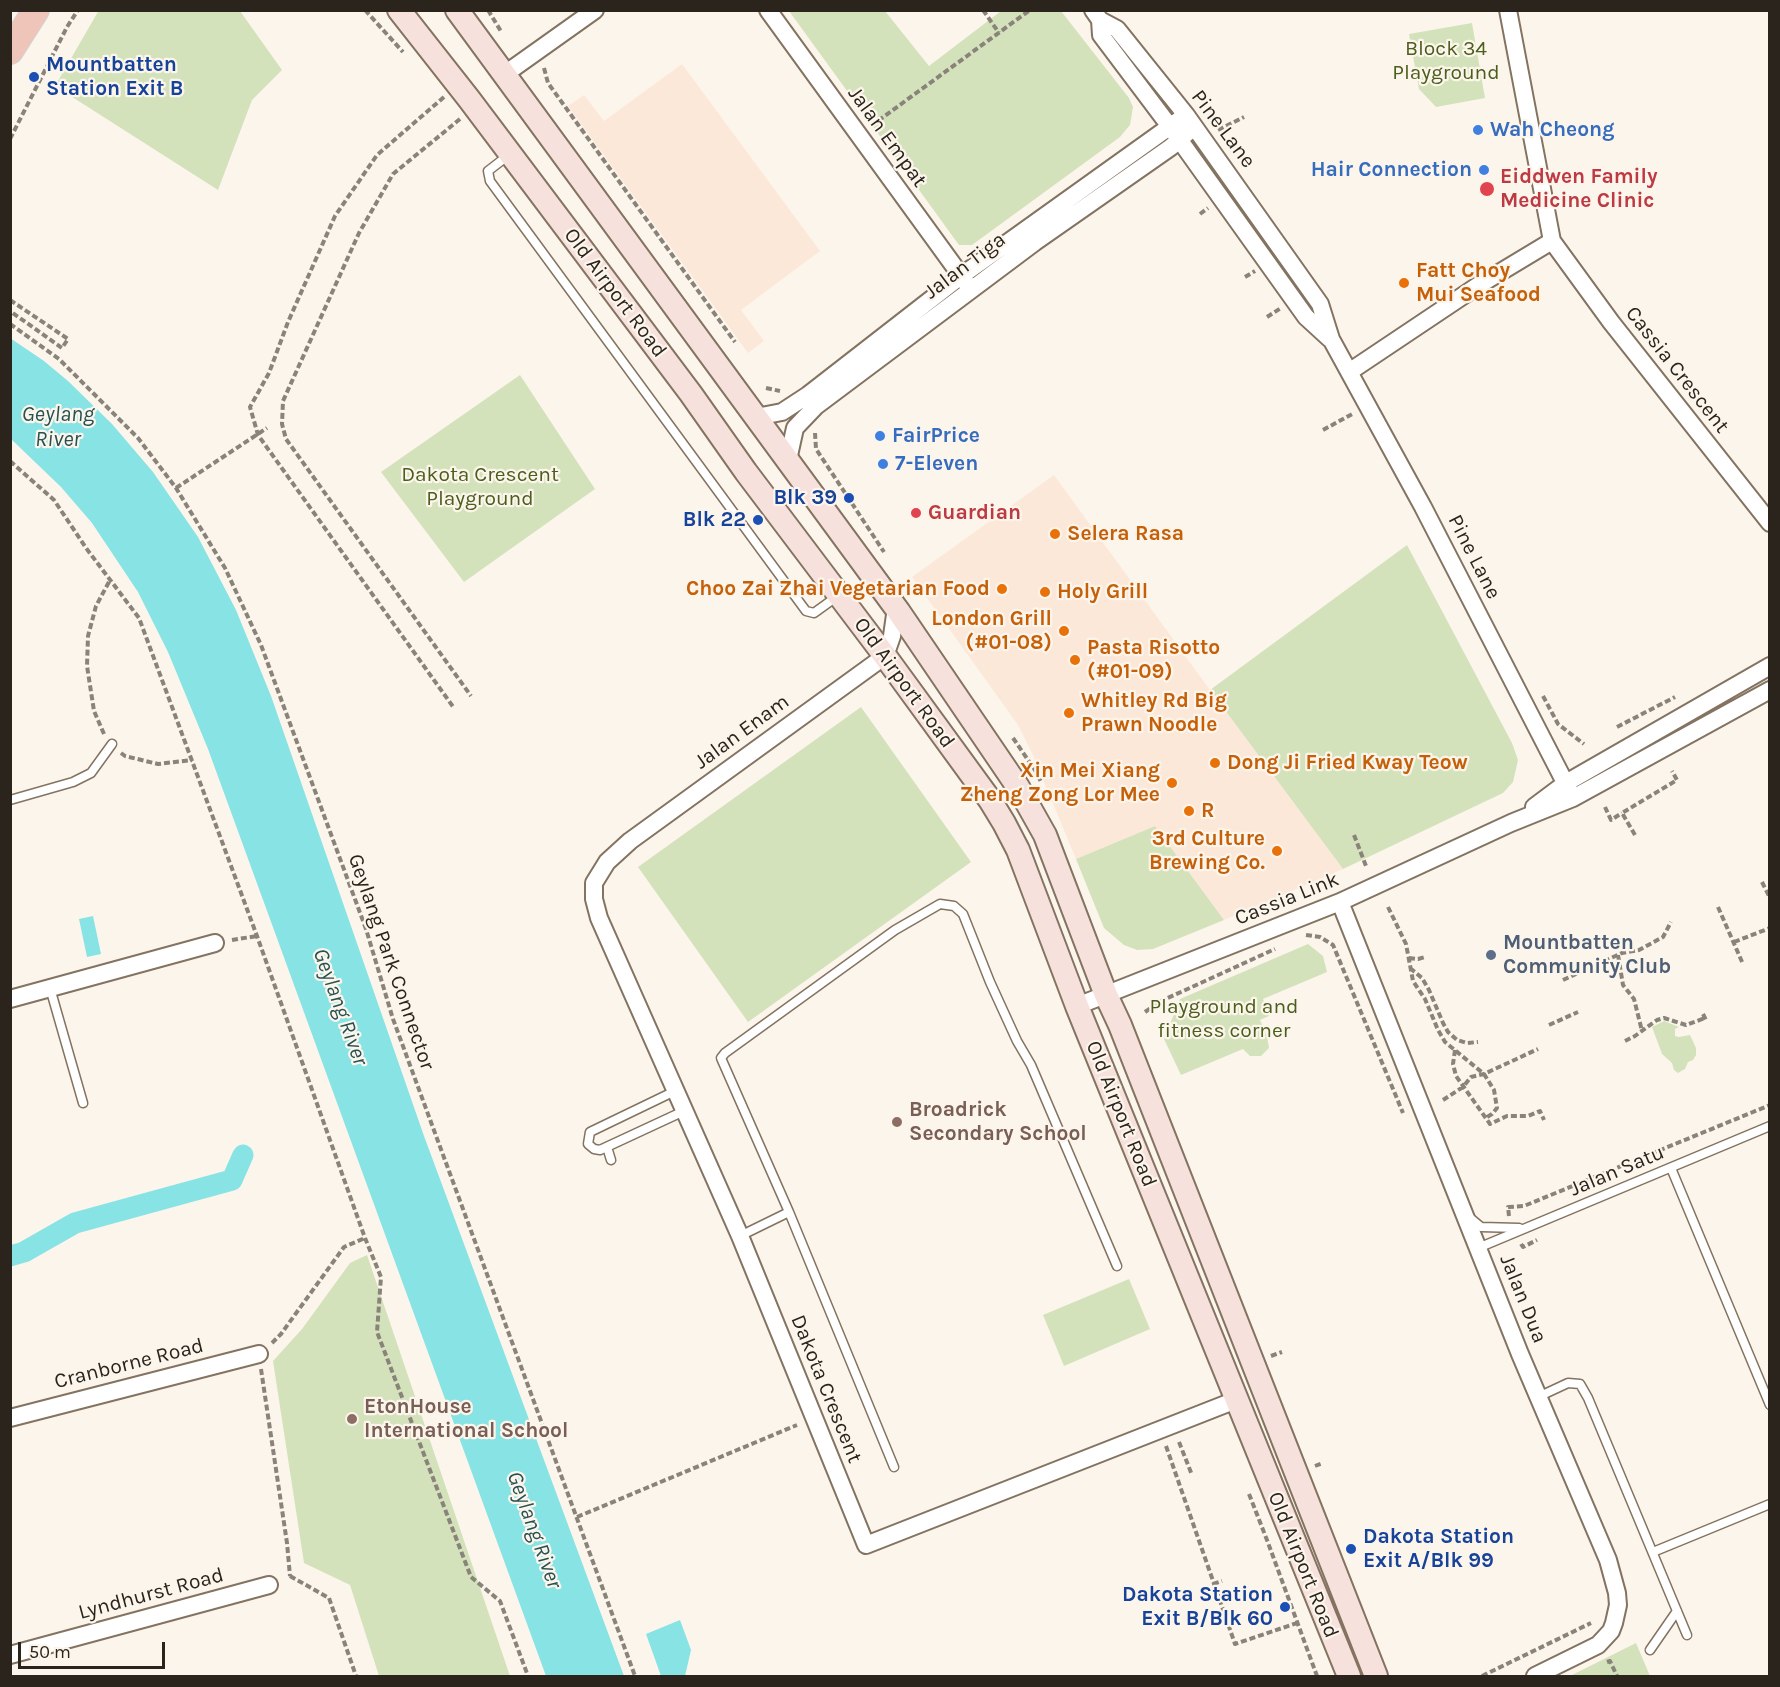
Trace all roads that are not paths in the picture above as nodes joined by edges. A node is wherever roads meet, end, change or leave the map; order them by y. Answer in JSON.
{"nodes":[{"id":1,"x":36,"y":10,"type":"edge"},
{"id":2,"x":399,"y":10,"type":"edge"},
{"id":3,"x":456,"y":10,"type":"edge"},
{"id":4,"x":595,"y":10,"type":"edge"},
{"id":5,"x":768,"y":10,"type":"edge"},
{"id":6,"x":1508,"y":10,"type":"edge"},
{"id":7,"x":1097,"y":15,"type":"edge"},
{"id":8,"x":10,"y":51,"type":"edge"},
{"id":9,"x":505,"y":74,"type":"junction"},
{"id":10,"x":1190,"y":121,"type":"junction"},
{"id":11,"x":1175,"y":133,"type":"junction"},
{"id":12,"x":510,"y":154,"type":"junction"},
{"id":13,"x":1552,"y":241,"type":"junction"},
{"id":14,"x":966,"y":283,"type":"junction"},
{"id":15,"x":1331,"y":339,"type":"junction"},
{"id":16,"x":1349,"y":372,"type":"junction"},
{"id":17,"x":756,"y":417,"type":"junction"},
{"id":18,"x":788,"y":460,"type":"junction"},
{"id":19,"x":1770,"y":523,"type":"edge"},
{"id":20,"x":839,"y":595,"type":"junction"},
{"id":21,"x":896,"y":608,"type":"junction"},
{"id":22,"x":885,"y":656,"type":"junction"},
{"id":23,"x":1770,"y":666,"type":"edge"},
{"id":24,"x":1770,"y":690,"type":"edge"},
{"id":25,"x":112,"y":744,"type":"road end"},
{"id":26,"x":1569,"y":790,"type":"junction"},
{"id":27,"x":10,"y":800,"type":"edge"},
{"id":28,"x":594,"y":883,"type":"joint"},
{"id":29,"x":1340,"y":902,"type":"junction"},
{"id":30,"x":215,"y":943,"type":"road end"},
{"id":31,"x":50,"y":988,"type":"junction"},
{"id":32,"x":1106,"y":995,"type":"junction"},
{"id":33,"x":10,"y":999,"type":"edge"},
{"id":34,"x":1077,"y":1006,"type":"junction"},
{"id":35,"x":675,"y":1091,"type":"junction"},
{"id":36,"x":83,"y":1103,"type":"dead end"},
{"id":37,"x":684,"y":1111,"type":"junction"},
{"id":38,"x":1767,"y":1129,"type":"edge"},
{"id":39,"x":607,"y":1147,"type":"junction"},
{"id":40,"x":611,"y":1160,"type":"dead end"},
{"id":41,"x":1671,"y":1168,"type":"junction"},
{"id":42,"x":789,"y":1212,"type":"junction"},
{"id":43,"x":1464,"y":1213,"type":"junction"},
{"id":44,"x":1526,"y":1228,"type":"junction"},
{"id":45,"x":740,"y":1236,"type":"junction"},
{"id":46,"x":1478,"y":1248,"type":"junction"},
{"id":47,"x":1117,"y":1266,"type":"dead end"},
{"id":48,"x":259,"y":1354,"type":"road end"},
{"id":49,"x":1538,"y":1396,"type":"junction"},
{"id":50,"x":1236,"y":1400,"type":"junction"},
{"id":51,"x":1770,"y":1405,"type":"edge"},
{"id":52,"x":10,"y":1418,"type":"edge"},
{"id":53,"x":894,"y":1467,"type":"dead end"},
{"id":54,"x":1770,"y":1504,"type":"edge"},
{"id":55,"x":1653,"y":1552,"type":"junction"},
{"id":56,"x":268,"y":1585,"type":"dead end"},
{"id":57,"x":1677,"y":1611,"type":"junction"},
{"id":58,"x":1687,"y":1635,"type":"dead end"},
{"id":59,"x":1650,"y":1650,"type":"dead end"},
{"id":60,"x":10,"y":1655,"type":"edge"},
{"id":61,"x":1349,"y":1677,"type":"edge"},
{"id":62,"x":1376,"y":1677,"type":"edge"},
{"id":63,"x":1535,"y":1677,"type":"edge"}],
"edges":[{"from":1,"to":8,"type":"main road"},
{"from":2,"to":12,"type":"main road","name":"Old Airport Road"},
{"from":3,"to":9,"type":"main road","name":"Old Airport Road"},
{"from":4,"to":9,"type":"street"},
{"from":5,"to":14,"type":"street","name":"Jalan Empat"},
{"from":6,"to":13,"type":"street","name":"Cassia Crescent"},
{"from":7,"to":10,"type":"street","name":"Pine Lane"},
{"from":7,"to":11,"type":"street","name":"Pine Lane"},
{"from":9,"to":17,"type":"main road","name":"Old Airport Road"},
{"from":10,"to":11,"type":"street","name":"Jalan Tiga"},
{"from":10,"to":15,"type":"street","name":"Pine Lane"},
{"from":11,"to":14,"type":"street","name":"Jalan Tiga"},
{"from":11,"to":15,"type":"street","name":"Pine Lane"},
{"from":12,"to":20,"type":"main road","name":"Old Airport Road"},
{"from":12,"to":20,"type":"lane"},
{"from":13,"to":16,"type":"street"},
{"from":13,"to":19,"type":"street","name":"Cassia Crescent"},
{"from":14,"to":17,"type":"street","name":"Jalan Tiga"},
{"from":14,"to":18,"type":"street","name":"Jalan Tiga"},
{"from":15,"to":16,"type":"street","name":"Pine Lane"},
{"from":16,"to":26,"type":"street","name":"Pine Lane"},
{"from":17,"to":18,"type":"main road","name":"Old Airport Road"},
{"from":18,"to":21,"type":"main road","name":"Old Airport Road"},
{"from":20,"to":22,"type":"main road","name":"Old Airport Road"},
{"from":21,"to":22,"type":"street"},
{"from":21,"to":32,"type":"main road","name":"Old Airport Road"},
{"from":22,"to":28,"type":"street","name":"Jalan Enam"},
{"from":22,"to":34,"type":"main road","name":"Old Airport Road"},
{"from":23,"to":26,"type":"street","name":"Cassia Link"},
{"from":24,"to":26,"type":"street","name":"Cassia Link"},
{"from":25,"to":27,"type":"lane"},
{"from":26,"to":29,"type":"street","name":"Cassia Link"},
{"from":28,"to":35,"type":"street","name":"Dakota Crescent"},
{"from":29,"to":32,"type":"street","name":"Cassia Link"},
{"from":29,"to":43,"type":"street","name":"Jalan Dua"},
{"from":30,"to":31,"type":"street"},
{"from":31,"to":33,"type":"street"},
{"from":31,"to":36,"type":"lane"},
{"from":32,"to":34,"type":"street","name":"Cassia Link"},
{"from":32,"to":62,"type":"main road","name":"Old Airport Road"},
{"from":34,"to":50,"type":"main road","name":"Old Airport Road"},
{"from":35,"to":37,"type":"street","name":"Dakota Crescent"},
{"from":35,"to":39,"type":"lane"},
{"from":37,"to":39,"type":"lane"},
{"from":37,"to":45,"type":"street","name":"Dakota Crescent"},
{"from":38,"to":41,"type":"lane","name":"Jalan Satu"},
{"from":39,"to":40,"type":"lane"},
{"from":41,"to":44,"type":"lane","name":"Jalan Satu"},
{"from":41,"to":51,"type":"lane"},
{"from":42,"to":45,"type":"lane"},
{"from":42,"to":47,"type":"lane"},
{"from":42,"to":53,"type":"lane"},
{"from":43,"to":44,"type":"lane"},
{"from":43,"to":46,"type":"street","name":"Jalan Dua"},
{"from":44,"to":46,"type":"lane","name":"Jalan Satu"},
{"from":45,"to":50,"type":"street","name":"Dakota Crescent"},
{"from":46,"to":49,"type":"street","name":"Jalan Dua"},
{"from":48,"to":52,"type":"street","name":"Cranborne Road"},
{"from":49,"to":55,"type":"lane"},
{"from":49,"to":63,"type":"street","name":"Jalan Dua"},
{"from":50,"to":61,"type":"main road","name":"Old Airport Road"},
{"from":54,"to":55,"type":"lane"},
{"from":55,"to":57,"type":"lane"},
{"from":56,"to":60,"type":"street","name":"Lyndhurst Road"},
{"from":57,"to":58,"type":"lane"},
{"from":57,"to":59,"type":"lane"}]}
